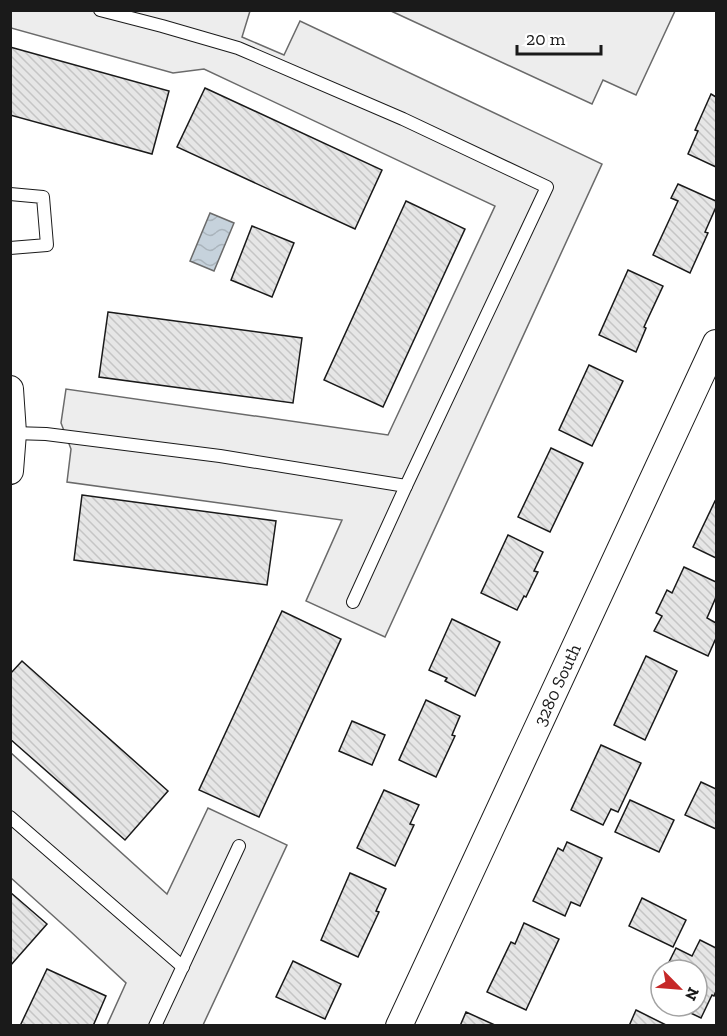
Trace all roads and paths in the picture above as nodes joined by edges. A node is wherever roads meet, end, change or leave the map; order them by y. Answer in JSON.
{"nodes":[{"id":1,"x":100,"y":10,"type":"edge"},
{"id":2,"x":10,"y":194,"type":"edge"},
{"id":3,"x":10,"y":248,"type":"edge"},
{"id":4,"x":717,"y":343,"type":"edge"},
{"id":5,"x":10,"y":389,"type":"edge"},
{"id":6,"x":13,"y":433,"type":"junction"},
{"id":7,"x":10,"y":471,"type":"edge"},
{"id":8,"x":406,"y":486,"type":"junction"},
{"id":9,"x":353,"y":602,"type":"dead end"},
{"id":10,"x":10,"y":817,"type":"edge"},
{"id":11,"x":239,"y":846,"type":"dead end"},
{"id":12,"x":183,"y":966,"type":"junction"},
{"id":13,"x":155,"y":1026,"type":"edge"},
{"id":14,"x":399,"y":1026,"type":"edge"}],
"edges":[{"from":1,"to":8,"type":"lane"},
{"from":2,"to":3,"type":"lane"},
{"from":4,"to":14,"type":"street","name":"3280 South"},
{"from":5,"to":6,"type":"street"},
{"from":6,"to":7,"type":"street"},
{"from":6,"to":8,"type":"lane"},
{"from":8,"to":9,"type":"lane"},
{"from":10,"to":12,"type":"lane"},
{"from":11,"to":12,"type":"lane"},
{"from":12,"to":13,"type":"lane"}]}
